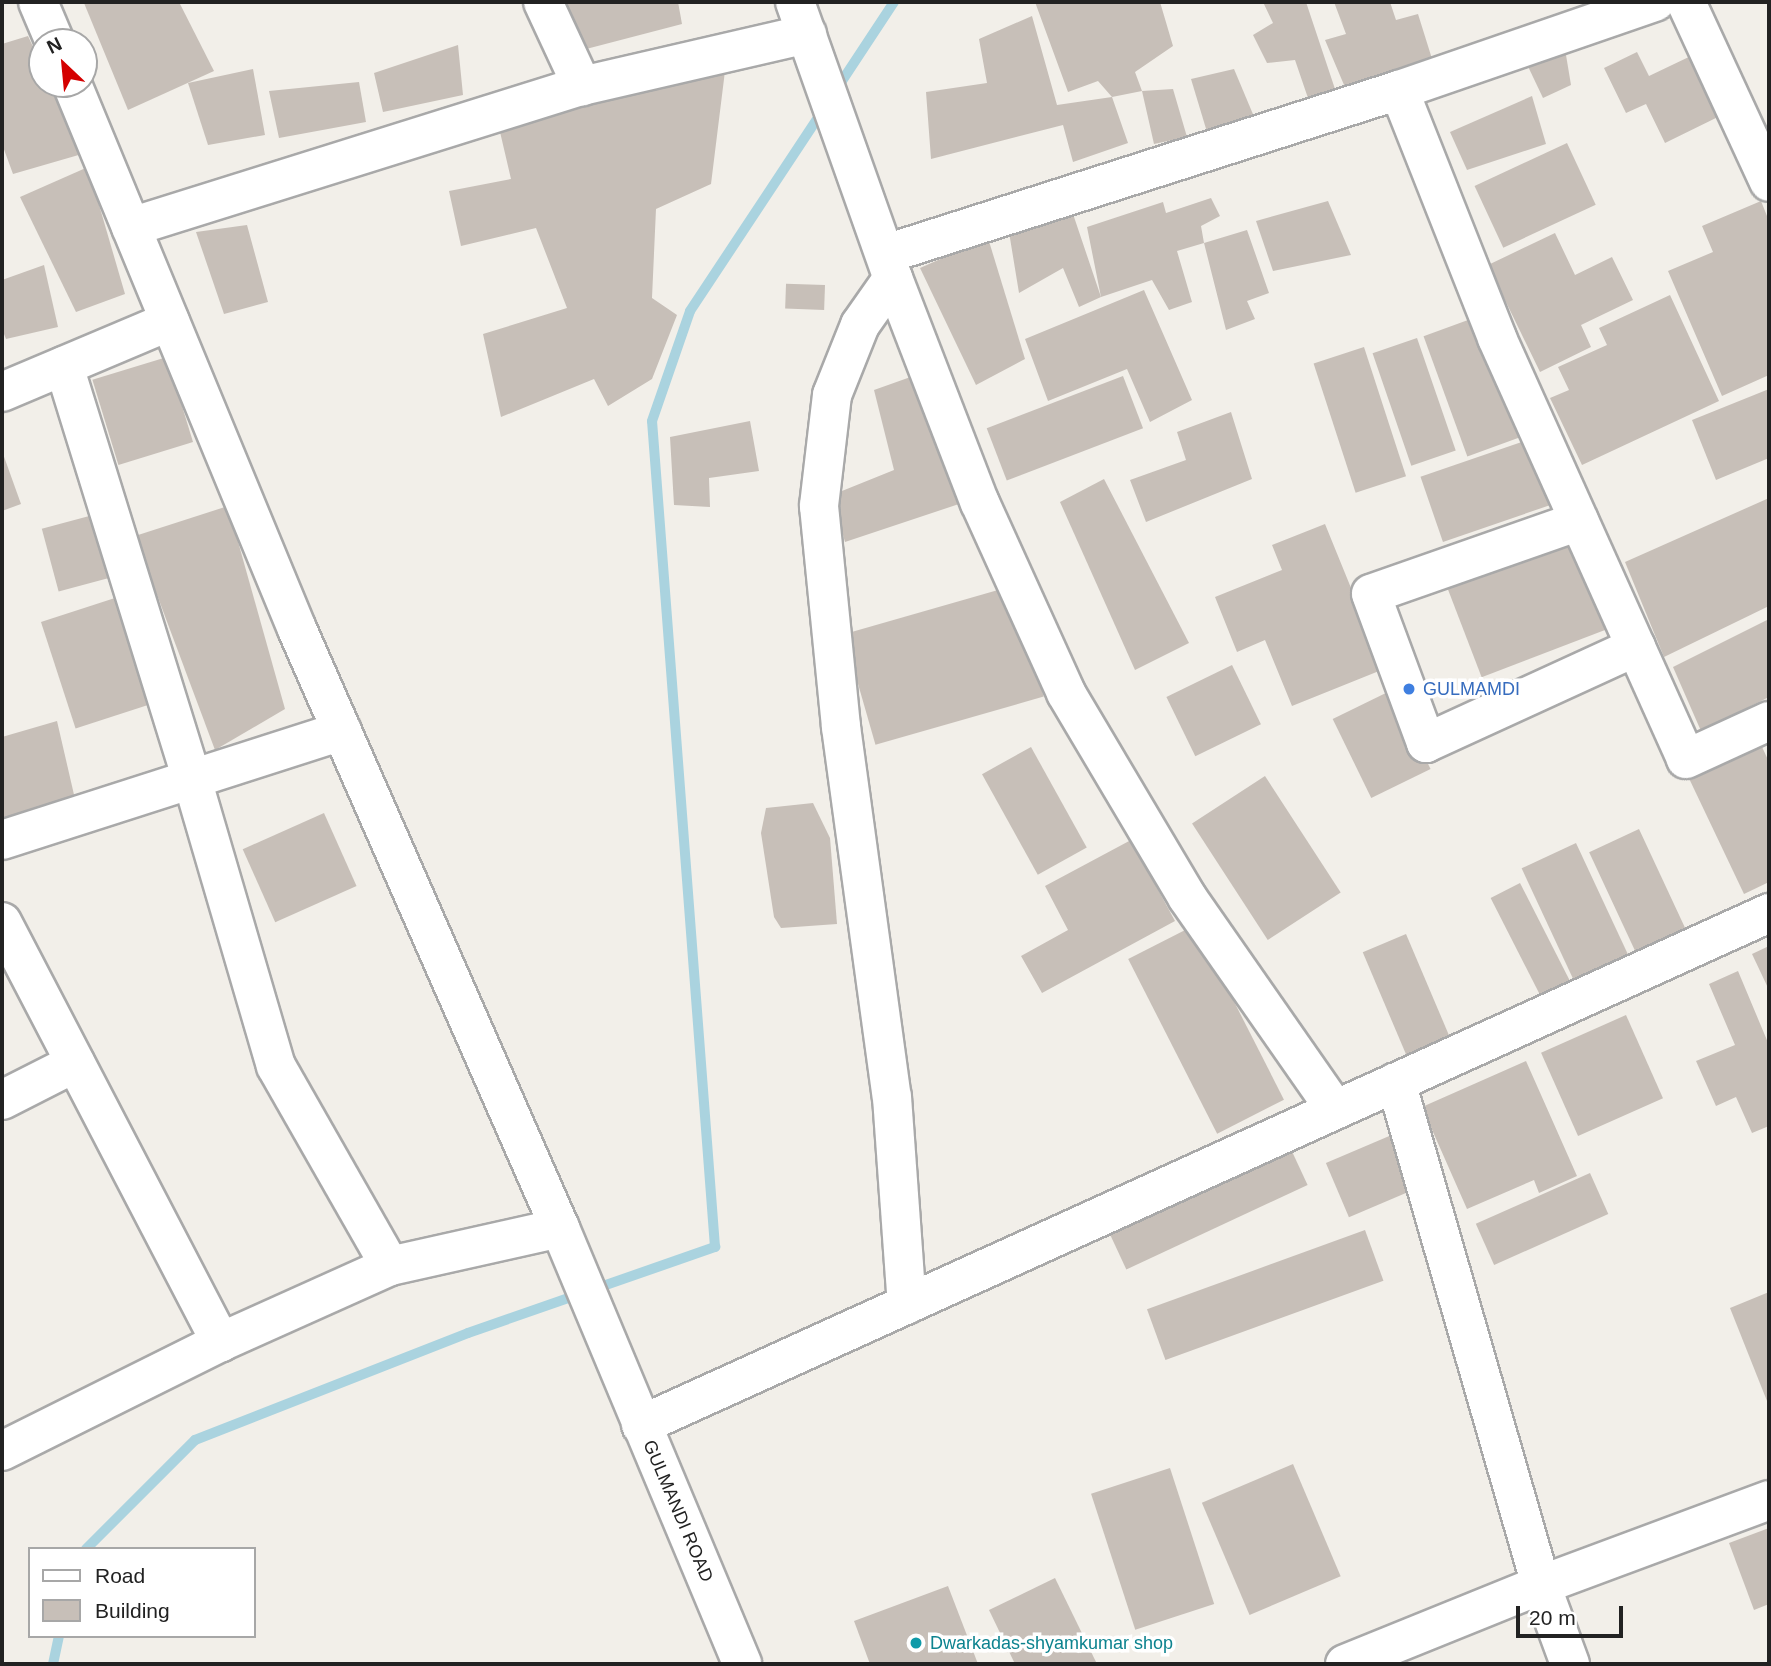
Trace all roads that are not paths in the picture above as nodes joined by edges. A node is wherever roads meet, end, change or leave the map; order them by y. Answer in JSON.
{"nodes":[{"id":1,"x":38,"y":2,"type":"edge"},
{"id":2,"x":543,"y":2,"type":"edge"},
{"id":3,"x":1655,"y":2,"type":"edge"},
{"id":4,"x":1686,"y":2,"type":"edge"},
{"id":5,"x":801,"y":18,"type":"edge"},
{"id":6,"x":49,"y":28,"type":"edge"},
{"id":7,"x":582,"y":86,"type":"junction"},
{"id":8,"x":1399,"y":90,"type":"junction"},
{"id":9,"x":78,"y":98,"type":"edge"},
{"id":10,"x":1769,"y":182,"type":"edge"},
{"id":11,"x":131,"y":227,"type":"junction"},
{"id":12,"x":889,"y":266,"type":"junction"},
{"id":13,"x":170,"y":321,"type":"junction"},
{"id":14,"x":64,"y":366,"type":"junction"},
{"id":15,"x":2,"y":392,"type":"edge"},
{"id":16,"x":1579,"y":521,"type":"junction"},
{"id":17,"x":1636,"y":647,"type":"junction"},
{"id":18,"x":1769,"y":721,"type":"edge"},
{"id":19,"x":342,"y":731,"type":"junction"},
{"id":20,"x":192,"y":779,"type":"junction"},
{"id":21,"x":2,"y":839,"type":"edge"},
{"id":22,"x":1769,"y":913,"type":"edge"},
{"id":23,"x":2,"y":922,"type":"edge"},
{"id":24,"x":75,"y":1063,"type":"junction"},
{"id":25,"x":1396,"y":1082,"type":"junction"},
{"id":26,"x":2,"y":1100,"type":"edge"},
{"id":27,"x":1335,"y":1109,"type":"junction"},
{"id":28,"x":567,"y":1243,"type":"junction"},
{"id":29,"x":390,"y":1266,"type":"junction"},
{"id":30,"x":907,"y":1304,"type":"junction"},
{"id":31,"x":220,"y":1342,"type":"junction"},
{"id":32,"x":641,"y":1424,"type":"junction"},
{"id":33,"x":2,"y":1449,"type":"edge"},
{"id":34,"x":1769,"y":1500,"type":"edge"},
{"id":35,"x":1542,"y":1584,"type":"junction"},
{"id":36,"x":741,"y":1664,"type":"edge"},
{"id":37,"x":1345,"y":1664,"type":"edge"},
{"id":38,"x":1570,"y":1664,"type":"edge"}],
"edges":[{"from":1,"to":6,"type":"street"},
{"from":2,"to":7,"type":"street"},
{"from":3,"to":8,"type":"street"},
{"from":4,"to":10,"type":"street"},
{"from":5,"to":7,"type":"street"},
{"from":5,"to":12,"type":"street"},
{"from":7,"to":11,"type":"street"},
{"from":8,"to":12,"type":"street"},
{"from":8,"to":16,"type":"street"},
{"from":9,"to":11,"type":"street","name":"GULMANDI ROAD"},
{"from":11,"to":13,"type":"street","name":"GULMANDI ROAD"},
{"from":12,"to":27,"type":"street"},
{"from":12,"to":30,"type":"street"},
{"from":13,"to":14,"type":"street"},
{"from":13,"to":19,"type":"street","name":"GULMANDI ROAD"},
{"from":14,"to":15,"type":"street"},
{"from":14,"to":20,"type":"street"},
{"from":16,"to":17,"type":"street"},
{"from":16,"to":17,"type":"street"},
{"from":17,"to":18,"type":"street"},
{"from":19,"to":20,"type":"street"},
{"from":19,"to":28,"type":"street","name":"GULMANDI ROAD"},
{"from":20,"to":21,"type":"street"},
{"from":20,"to":29,"type":"street"},
{"from":22,"to":25,"type":"street"},
{"from":23,"to":24,"type":"street"},
{"from":24,"to":26,"type":"street"},
{"from":24,"to":31,"type":"street"},
{"from":25,"to":27,"type":"street"},
{"from":25,"to":35,"type":"street"},
{"from":27,"to":30,"type":"street"},
{"from":28,"to":29,"type":"street"},
{"from":28,"to":32,"type":"street","name":"GULMANDI ROAD"},
{"from":29,"to":31,"type":"street"},
{"from":30,"to":32,"type":"street"},
{"from":31,"to":33,"type":"street"},
{"from":32,"to":36,"type":"street","name":"GULMANDI ROAD"},
{"from":34,"to":35,"type":"street"},
{"from":35,"to":37,"type":"street"},
{"from":35,"to":38,"type":"street"}]}
